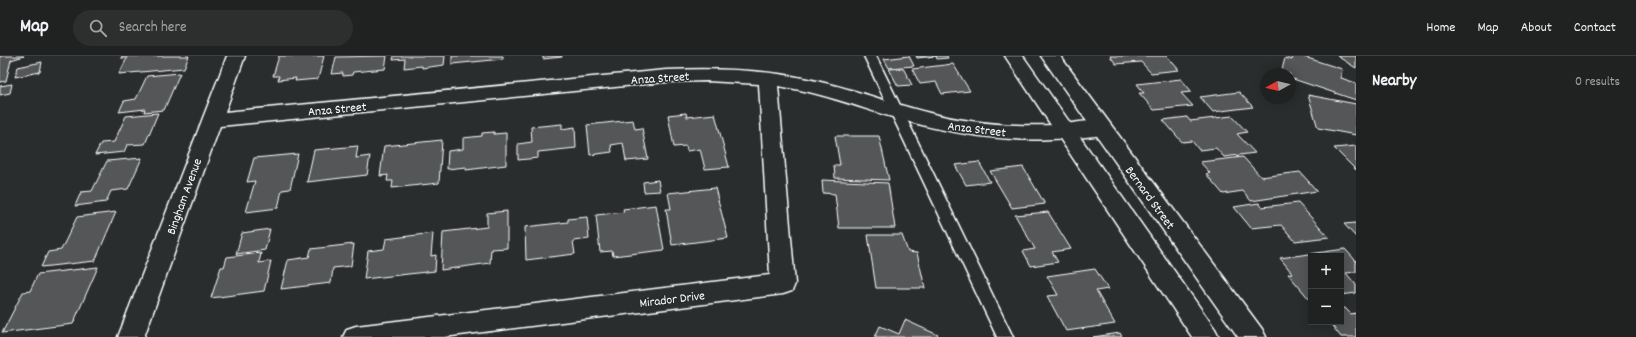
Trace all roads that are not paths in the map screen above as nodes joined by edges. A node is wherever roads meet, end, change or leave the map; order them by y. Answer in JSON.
{"nodes":[{"id":1,"x":236,"y":56,"type":"edge"},
{"id":2,"x":870,"y":56,"type":"edge"},
{"id":3,"x":1014,"y":56,"type":"edge"},
{"id":4,"x":1050,"y":56,"type":"edge"},
{"id":5,"x":768,"y":78,"type":"junction"},
{"id":6,"x":898,"y":112,"type":"junction"},
{"id":7,"x":212,"y":120,"type":"junction"},
{"id":8,"x":1102,"y":128,"type":"junction"},
{"id":9,"x":1066,"y":132,"type":"junction"},
{"id":10,"x":131,"y":337,"type":"edge"},
{"id":11,"x":356,"y":337,"type":"edge"},
{"id":12,"x":1005,"y":337,"type":"edge"},
{"id":13,"x":1206,"y":337,"type":"edge"},
{"id":14,"x":1253,"y":337,"type":"edge"}],
"edges":[{"from":1,"to":7,"type":"street","name":"Bingham Avenue"},
{"from":2,"to":6,"type":"lane"},
{"from":3,"to":9,"type":"street"},
{"from":4,"to":8,"type":"street","name":"Bernard Street"},
{"from":5,"to":6,"type":"street","name":"Anza Street"},
{"from":5,"to":7,"type":"street","name":"Anza Street"},
{"from":5,"to":11,"type":"street","name":"Mirador Drive"},
{"from":6,"to":9,"type":"street","name":"Anza Street"},
{"from":6,"to":12,"type":"lane"},
{"from":7,"to":10,"type":"street","name":"Bingham Avenue"},
{"from":8,"to":9,"type":"street","name":"Anza Street"},
{"from":8,"to":14,"type":"street","name":"Bernard Street"},
{"from":9,"to":13,"type":"street"}]}
